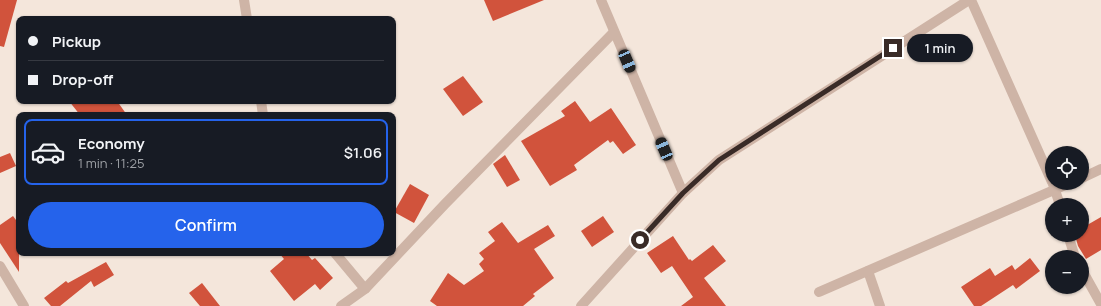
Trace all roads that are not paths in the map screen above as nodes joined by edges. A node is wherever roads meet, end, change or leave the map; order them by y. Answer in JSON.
{"nodes":[{"id":1,"x":244,"y":0,"type":"edge"},
{"id":2,"x":601,"y":0,"type":"edge"},
{"id":3,"x":970,"y":0,"type":"edge"},
{"id":4,"x":247,"y":16,"type":"edge"},
{"id":5,"x":614,"y":32,"type":"junction"},
{"id":6,"x":1045,"y":167,"type":"edge"},
{"id":7,"x":1101,"y":169,"type":"edge"},
{"id":8,"x":1089,"y":175,"type":"edge"},
{"id":9,"x":1045,"y":189,"type":"edge"},
{"id":10,"x":683,"y":193,"type":"junction"},
{"id":11,"x":337,"y":256,"type":"edge"},
{"id":12,"x":0,"y":266,"type":"edge"},
{"id":13,"x":868,"y":271,"type":"junction"},
{"id":14,"x":1089,"y":283,"type":"edge"},
{"id":15,"x":365,"y":289,"type":"junction"},
{"id":16,"x":818,"y":292,"type":"dead end"},
{"id":17,"x":1101,"y":304,"type":"edge"},
{"id":18,"x":24,"y":306,"type":"edge"},
{"id":19,"x":340,"y":306,"type":"edge"},
{"id":20,"x":581,"y":306,"type":"edge"},
{"id":21,"x":880,"y":306,"type":"edge"}],
"edges":[{"from":1,"to":4,"type":"street"},
{"from":2,"to":5,"type":"street"},
{"from":3,"to":6,"type":"street"},
{"from":3,"to":10,"type":"street"},
{"from":5,"to":10,"type":"street"},
{"from":5,"to":15,"type":"street"},
{"from":7,"to":8,"type":"street"},
{"from":9,"to":13,"type":"street"},
{"from":10,"to":20,"type":"street"},
{"from":11,"to":15,"type":"street"},
{"from":12,"to":18,"type":"street"},
{"from":13,"to":16,"type":"street"},
{"from":13,"to":21,"type":"street"},
{"from":14,"to":17,"type":"street"},
{"from":15,"to":19,"type":"street"}]}
